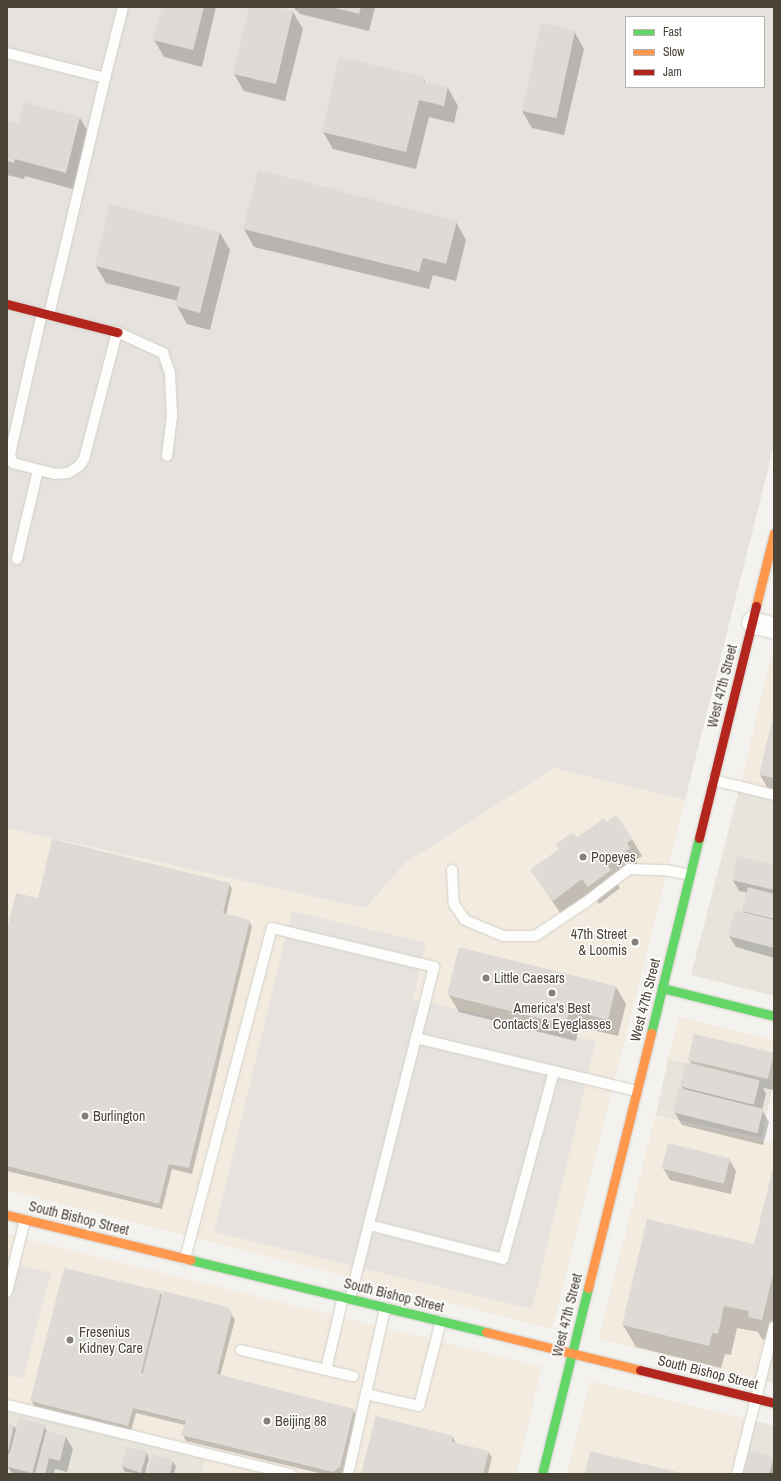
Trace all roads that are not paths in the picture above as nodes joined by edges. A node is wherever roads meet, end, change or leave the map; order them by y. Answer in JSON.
{"nodes":[{"id":1,"x":123,"y":7,"type":"edge"},
{"id":2,"x":7,"y":53,"type":"edge"},
{"id":3,"x":105,"y":78,"type":"junction"},
{"id":4,"x":7,"y":304,"type":"edge"},
{"id":5,"x":46,"y":314,"type":"junction"},
{"id":6,"x":116,"y":332,"type":"junction"},
{"id":7,"x":167,"y":456,"type":"dead end"},
{"id":8,"x":38,"y":470,"type":"junction"},
{"id":9,"x":774,"y":533,"type":"edge"},
{"id":10,"x":16,"y":560,"type":"dead end"},
{"id":11,"x":752,"y":622,"type":"junction"},
{"id":12,"x":774,"y":628,"type":"edge"},
{"id":13,"x":714,"y":780,"type":"junction"},
{"id":14,"x":774,"y":795,"type":"edge"},
{"id":15,"x":452,"y":870,"type":"dead end"},
{"id":16,"x":690,"y":875,"type":"junction"},
{"id":17,"x":662,"y":988,"type":"junction"},
{"id":18,"x":774,"y":1016,"type":"edge"},
{"id":19,"x":416,"y":1038,"type":"junction"},
{"id":20,"x":554,"y":1071,"type":"junction"},
{"id":21,"x":636,"y":1091,"type":"junction"},
{"id":22,"x":7,"y":1215,"type":"edge"},
{"id":23,"x":25,"y":1220,"type":"junction"},
{"id":24,"x":368,"y":1225,"type":"junction"},
{"id":25,"x":186,"y":1259,"type":"junction"},
{"id":26,"x":7,"y":1292,"type":"edge"},
{"id":27,"x":347,"y":1298,"type":"junction"},
{"id":28,"x":385,"y":1308,"type":"junction"},
{"id":29,"x":441,"y":1321,"type":"junction"},
{"id":30,"x":774,"y":1327,"type":"edge"},
{"id":31,"x":241,"y":1350,"type":"dead end"},
{"id":32,"x":572,"y":1354,"type":"junction"},
{"id":33,"x":326,"y":1370,"type":"junction"},
{"id":34,"x":353,"y":1376,"type":"dead end"},
{"id":35,"x":366,"y":1394,"type":"junction"},
{"id":36,"x":756,"y":1398,"type":"junction"},
{"id":37,"x":774,"y":1403,"type":"edge"},
{"id":38,"x":7,"y":1405,"type":"edge"},
{"id":39,"x":291,"y":1474,"type":"edge"},
{"id":40,"x":348,"y":1474,"type":"edge"},
{"id":41,"x":542,"y":1474,"type":"edge"},
{"id":42,"x":737,"y":1474,"type":"edge"}],
"edges":[{"from":1,"to":3,"type":"lane"},
{"from":2,"to":3,"type":"lane"},
{"from":3,"to":5,"type":"lane"},
{"from":4,"to":5,"type":"street"},
{"from":5,"to":6,"type":"street"},
{"from":5,"to":8,"type":"lane"},
{"from":6,"to":7,"type":"lane"},
{"from":6,"to":8,"type":"lane"},
{"from":8,"to":10,"type":"lane"},
{"from":9,"to":11,"type":"street","name":"West 47th Street"},
{"from":11,"to":12,"type":"street"},
{"from":11,"to":13,"type":"street","name":"West 47th Street"},
{"from":13,"to":14,"type":"lane"},
{"from":13,"to":16,"type":"street","name":"West 47th Street"},
{"from":15,"to":16,"type":"lane"},
{"from":16,"to":17,"type":"street","name":"West 47th Street"},
{"from":17,"to":18,"type":"street"},
{"from":17,"to":21,"type":"street","name":"West 47th Street"},
{"from":19,"to":20,"type":"lane"},
{"from":19,"to":24,"type":"lane"},
{"from":19,"to":25,"type":"lane"},
{"from":20,"to":21,"type":"lane"},
{"from":20,"to":24,"type":"lane"},
{"from":21,"to":32,"type":"street","name":"West 47th Street"},
{"from":22,"to":23,"type":"street","name":"South Bishop Street"},
{"from":23,"to":25,"type":"street","name":"South Bishop Street"},
{"from":23,"to":26,"type":"lane"},
{"from":24,"to":27,"type":"lane"},
{"from":25,"to":27,"type":"street","name":"South Bishop Street"},
{"from":27,"to":28,"type":"street","name":"South Bishop Street"},
{"from":27,"to":33,"type":"lane"},
{"from":28,"to":29,"type":"street","name":"South Bishop Street"},
{"from":28,"to":35,"type":"lane"},
{"from":29,"to":32,"type":"street","name":"South Bishop Street"},
{"from":29,"to":35,"type":"lane"},
{"from":30,"to":36,"type":"lane"},
{"from":31,"to":33,"type":"lane"},
{"from":32,"to":36,"type":"street","name":"South Bishop Street"},
{"from":32,"to":41,"type":"street","name":"West 47th Street"},
{"from":33,"to":34,"type":"lane"},
{"from":35,"to":40,"type":"lane"},
{"from":36,"to":37,"type":"street","name":"South Bishop Street"},
{"from":36,"to":42,"type":"lane"},
{"from":38,"to":39,"type":"lane"}]}
